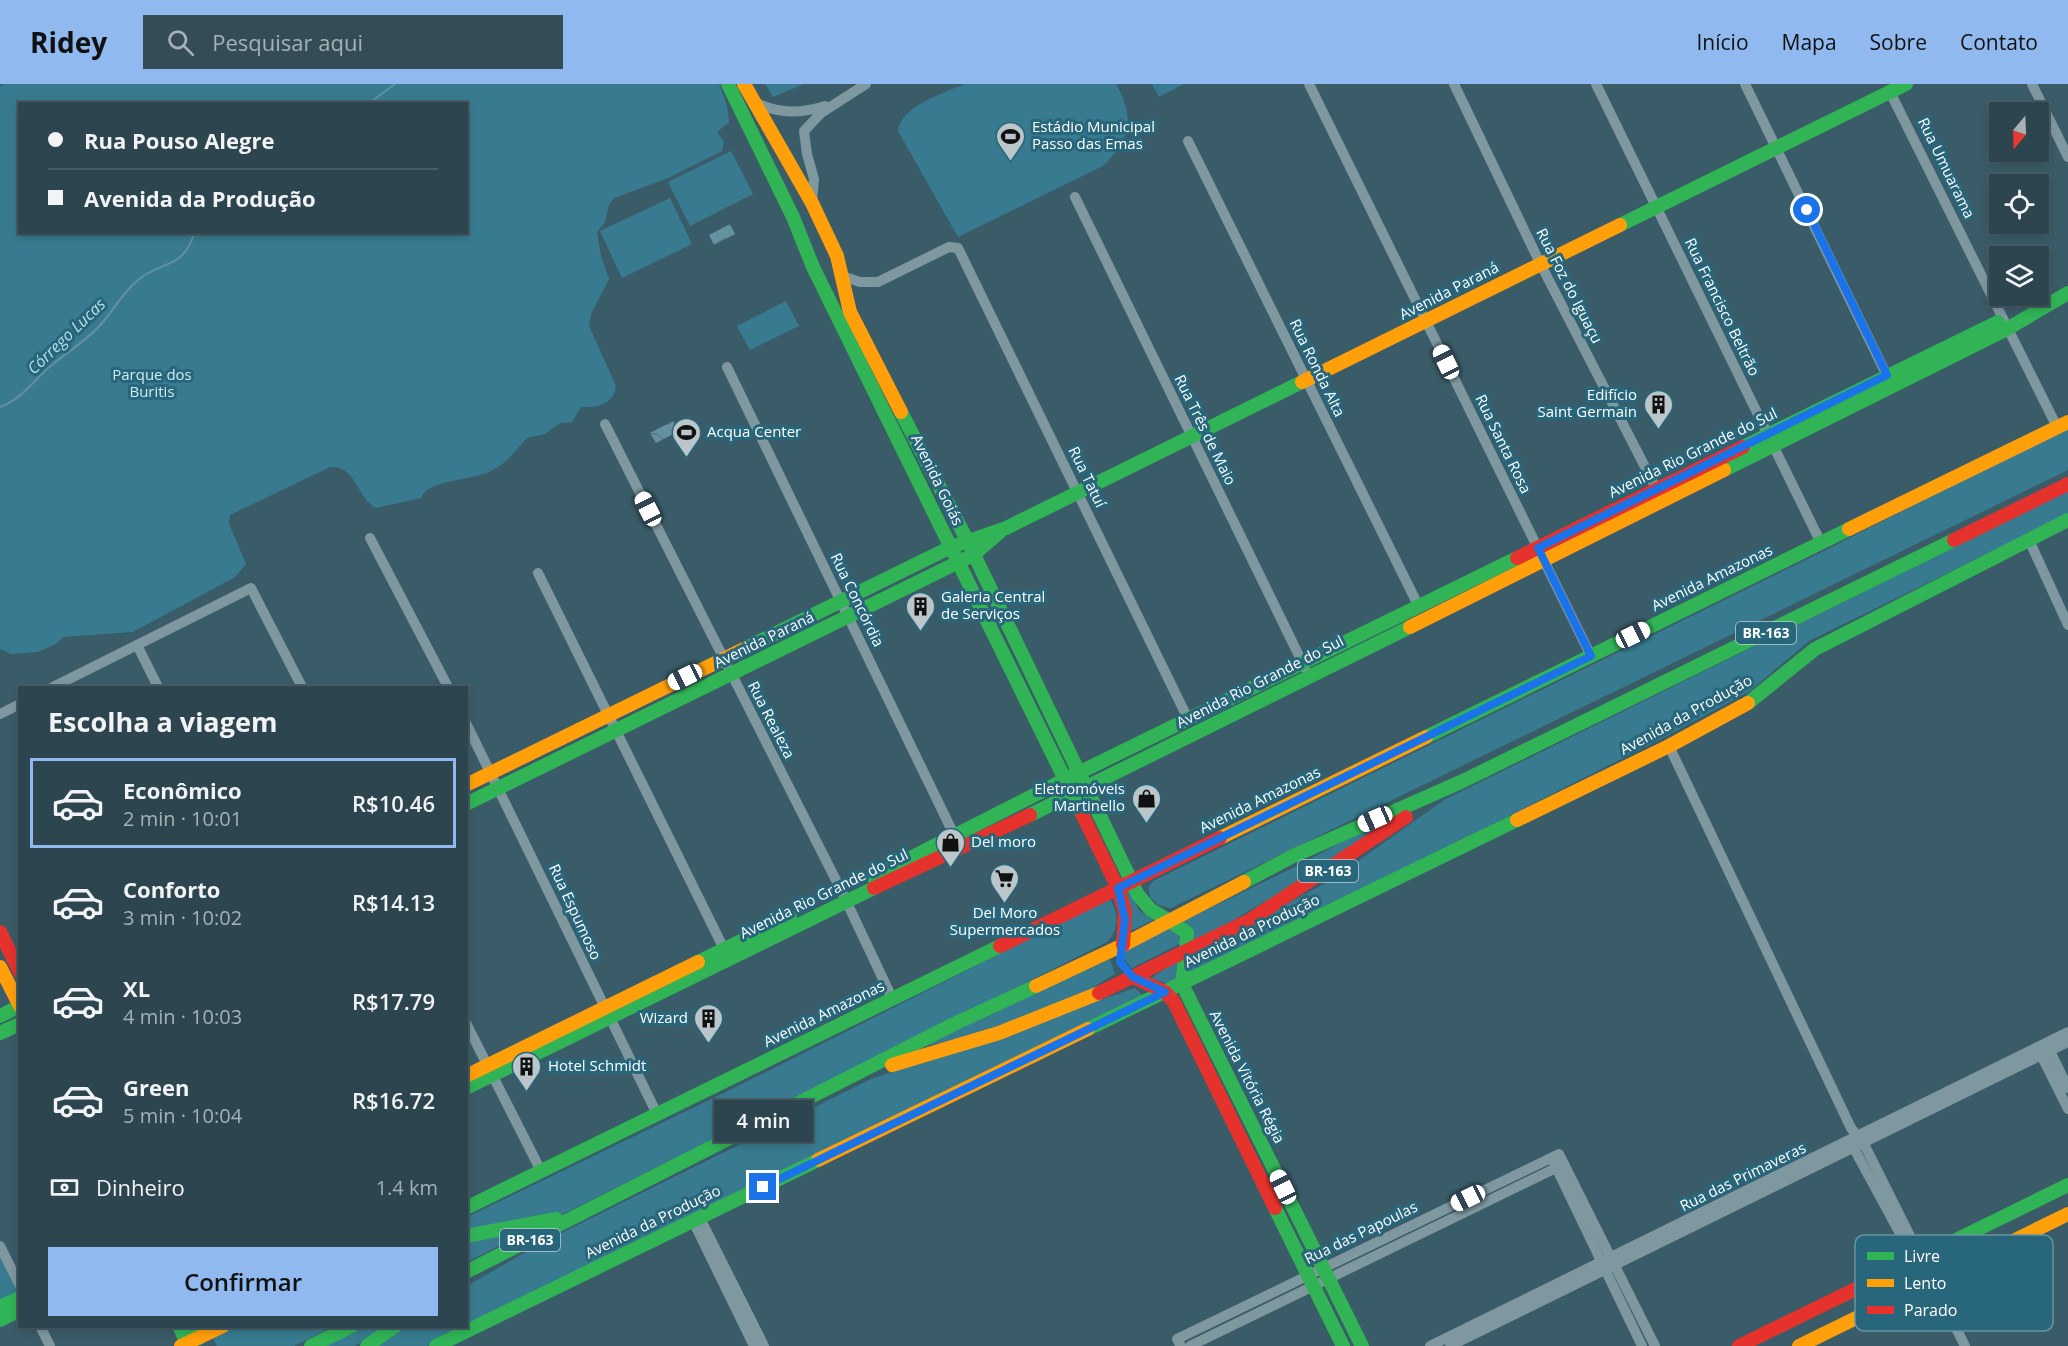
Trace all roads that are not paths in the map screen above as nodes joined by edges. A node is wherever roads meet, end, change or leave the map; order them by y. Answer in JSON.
{"nodes":[{"id":1,"x":728,"y":84,"type":"edge"},
{"id":2,"x":744,"y":84,"type":"edge"},
{"id":3,"x":866,"y":84,"type":"edge"},
{"id":4,"x":1309,"y":84,"type":"edge"},
{"id":5,"x":1454,"y":84,"type":"edge"},
{"id":6,"x":1596,"y":84,"type":"edge"},
{"id":7,"x":1745,"y":84,"type":"edge"},
{"id":8,"x":1906,"y":84,"type":"edge"},
{"id":9,"x":2032,"y":84,"type":"edge"},
{"id":10,"x":1888,"y":88,"type":"edge"},
{"id":11,"x":752,"y":102,"type":"junction"},
{"id":12,"x":834,"y":103,"type":"junction"},
{"id":13,"x":1188,"y":141,"type":"dead end"},
{"id":14,"x":1777,"y":149,"type":"junction"},
{"id":15,"x":2068,"y":157,"type":"edge"},
{"id":16,"x":1075,"y":197,"type":"dead end"},
{"id":17,"x":1656,"y":206,"type":"junction"},
{"id":18,"x":814,"y":207,"type":"junction"},
{"id":19,"x":793,"y":218,"type":"junction"},
{"id":20,"x":1540,"y":263,"type":"junction"},
{"id":21,"x":842,"y":276,"type":"junction"},
{"id":22,"x":819,"y":279,"type":"junction"},
{"id":23,"x":2066,"y":294,"type":"edge"},
{"id":24,"x":1426,"y":321,"type":"junction"},
{"id":25,"x":2005,"y":324,"type":"junction"},
{"id":26,"x":727,"y":367,"type":"dead end"},
{"id":27,"x":1306,"y":380,"type":"junction"},
{"id":28,"x":1889,"y":380,"type":"junction"},
{"id":29,"x":605,"y":424,"type":"dead end"},
{"id":30,"x":2063,"y":424,"type":"edge"},
{"id":31,"x":1191,"y":437,"type":"junction"},
{"id":32,"x":1771,"y":440,"type":"junction"},
{"id":33,"x":2068,"y":484,"type":"edge"},
{"id":34,"x":1078,"y":493,"type":"junction"},
{"id":35,"x":1660,"y":495,"type":"junction"},
{"id":36,"x":2068,"y":520,"type":"edge"},
{"id":37,"x":1006,"y":528,"type":"junction"},
{"id":38,"x":370,"y":538,"type":"dead end"},
{"id":39,"x":967,"y":540,"type":"junction"},
{"id":40,"x":2029,"y":540,"type":"junction"},
{"id":41,"x":1821,"y":543,"type":"junction"},
{"id":42,"x":951,"y":547,"type":"junction"},
{"id":43,"x":1540,"y":554,"type":"junction"},
{"id":44,"x":973,"y":555,"type":"junction"},
{"id":45,"x":958,"y":562,"type":"junction"},
{"id":46,"x":538,"y":573,"type":"dead end"},
{"id":47,"x":840,"y":601,"type":"junction"},
{"id":48,"x":1419,"y":607,"type":"junction"},
{"id":49,"x":848,"y":617,"type":"junction"},
{"id":50,"x":2068,"y":625,"type":"edge"},
{"id":51,"x":137,"y":645,"type":"junction"},
{"id":52,"x":1591,"y":656,"type":"junction"},
{"id":53,"x":724,"y":658,"type":"junction"},
{"id":54,"x":1306,"y":670,"type":"junction"},
{"id":55,"x":731,"y":674,"type":"junction"},
{"id":56,"x":55,"y":686,"type":"edge"},
{"id":57,"x":158,"y":686,"type":"edge"},
{"id":58,"x":301,"y":686,"type":"edge"},
{"id":59,"x":447,"y":686,"type":"edge"},
{"id":60,"x":18,"y":705,"type":"edge"},
{"id":61,"x":0,"y":714,"type":"edge"},
{"id":62,"x":607,"y":715,"type":"junction"},
{"id":63,"x":1189,"y":720,"type":"junction"},
{"id":64,"x":468,"y":727,"type":"edge"},
{"id":65,"x":615,"y":732,"type":"junction"},
{"id":66,"x":1669,"y":746,"type":"junction"},
{"id":67,"x":1080,"y":772,"type":"junction"},
{"id":68,"x":492,"y":773,"type":"junction"},
{"id":69,"x":1066,"y":779,"type":"junction"},
{"id":70,"x":1463,"y":781,"type":"junction"},
{"id":71,"x":468,"y":784,"type":"edge"},
{"id":72,"x":1088,"y":787,"type":"junction"},
{"id":73,"x":499,"y":788,"type":"junction"},
{"id":74,"x":1073,"y":793,"type":"junction"},
{"id":75,"x":468,"y":803,"type":"edge"},
{"id":76,"x":958,"y":842,"type":"junction"},
{"id":77,"x":1131,"y":882,"type":"junction"},
{"id":78,"x":1118,"y":888,"type":"junction"},
{"id":79,"x":844,"y":897,"type":"junction"},
{"id":80,"x":1170,"y":921,"type":"junction"},
{"id":81,"x":0,"y":932,"type":"edge"},
{"id":82,"x":1123,"y":945,"type":"junction"},
{"id":83,"x":724,"y":949,"type":"junction"},
{"id":84,"x":1186,"y":952,"type":"junction"},
{"id":85,"x":0,"y":967,"type":"edge"},
{"id":86,"x":18,"y":968,"type":"edge"},
{"id":87,"x":1133,"y":977,"type":"junction"},
{"id":88,"x":1182,"y":984,"type":"junction"},
{"id":89,"x":1165,"y":992,"type":"junction"},
{"id":90,"x":892,"y":998,"type":"junction"},
{"id":91,"x":18,"y":1004,"type":"edge"},
{"id":92,"x":18,"y":1007,"type":"edge"},
{"id":93,"x":606,"y":1013,"type":"junction"},
{"id":94,"x":0,"y":1016,"type":"edge"},
{"id":95,"x":18,"y":1025,"type":"edge"},
{"id":96,"x":468,"y":1027,"type":"edge"},
{"id":97,"x":2068,"y":1032,"type":"edge"},
{"id":98,"x":0,"y":1033,"type":"edge"},
{"id":99,"x":2068,"y":1042,"type":"edge"},
{"id":100,"x":2044,"y":1050,"type":"junction"},
{"id":101,"x":489,"y":1071,"type":"junction"},
{"id":102,"x":468,"y":1076,"type":"edge"},
{"id":103,"x":846,"y":1079,"type":"junction"},
{"id":104,"x":468,"y":1087,"type":"edge"},
{"id":105,"x":2068,"y":1088,"type":"edge"},
{"id":106,"x":2068,"y":1109,"type":"edge"},
{"id":107,"x":657,"y":1114,"type":"junction"},
{"id":108,"x":1857,"y":1143,"type":"junction"},
{"id":109,"x":541,"y":1171,"type":"junction"},
{"id":110,"x":2068,"y":1185,"type":"edge"},
{"id":111,"x":468,"y":1207,"type":"edge"},
{"id":112,"x":2068,"y":1214,"type":"edge"},
{"id":113,"x":576,"y":1215,"type":"junction"},
{"id":114,"x":697,"y":1219,"type":"junction"},
{"id":115,"x":1906,"y":1235,"type":"edge"},
{"id":116,"x":1965,"y":1235,"type":"edge"},
{"id":117,"x":2025,"y":1235,"type":"edge"},
{"id":118,"x":468,"y":1236,"type":"edge"},
{"id":119,"x":0,"y":1246,"type":"edge"},
{"id":120,"x":1608,"y":1265,"type":"junction"},
{"id":121,"x":468,"y":1273,"type":"edge"},
{"id":122,"x":1326,"y":1273,"type":"junction"},
{"id":123,"x":1311,"y":1280,"type":"junction"},
{"id":124,"x":18,"y":1282,"type":"edge"},
{"id":125,"x":1855,"y":1289,"type":"edge"},
{"id":126,"x":18,"y":1299,"type":"edge"},
{"id":127,"x":0,"y":1308,"type":"edge"},
{"id":128,"x":18,"y":1311,"type":"edge"},
{"id":129,"x":1855,"y":1318,"type":"edge"},
{"id":130,"x":0,"y":1320,"type":"edge"},
{"id":131,"x":41,"y":1328,"type":"edge"},
{"id":132,"x":181,"y":1328,"type":"edge"},
{"id":133,"x":219,"y":1328,"type":"edge"},
{"id":134,"x":348,"y":1328,"type":"edge"},
{"id":135,"x":392,"y":1328,"type":"edge"},
{"id":136,"x":1950,"y":1331,"type":"edge"},
{"id":137,"x":1957,"y":1331,"type":"edge"},
{"id":138,"x":192,"y":1341,"type":"edge"},
{"id":139,"x":1179,"y":1343,"type":"edge"},
{"id":140,"x":50,"y":1346,"type":"edge"},
{"id":141,"x":311,"y":1346,"type":"edge"},
{"id":142,"x":366,"y":1346,"type":"edge"},
{"id":143,"x":436,"y":1346,"type":"edge"},
{"id":144,"x":754,"y":1346,"type":"edge"},
{"id":145,"x":764,"y":1346,"type":"edge"},
{"id":146,"x":1190,"y":1346,"type":"edge"},
{"id":147,"x":1343,"y":1346,"type":"edge"},
{"id":148,"x":1362,"y":1346,"type":"edge"},
{"id":149,"x":1430,"y":1346,"type":"edge"},
{"id":150,"x":1450,"y":1346,"type":"edge"},
{"id":151,"x":1642,"y":1346,"type":"edge"},
{"id":152,"x":1654,"y":1346,"type":"edge"},
{"id":153,"x":1739,"y":1346,"type":"edge"},
{"id":154,"x":1799,"y":1346,"type":"edge"},
{"id":155,"x":1957,"y":1346,"type":"edge"},
{"id":156,"x":1965,"y":1346,"type":"edge"}],
"edges":[{"from":1,"to":19,"type":"main road","name":"Avenida Goiás"},
{"from":2,"to":11,"type":"main road","name":"Avenida Goiás"},
{"from":3,"to":12,"type":"street"},
{"from":4,"to":24,"type":"street","name":"Rua Santa Rosa"},
{"from":5,"to":20,"type":"street","name":"Rua Foz do Iguaçu"},
{"from":6,"to":17,"type":"street","name":"Rua Francisco Beltrão"},
{"from":7,"to":14,"type":"street"},
{"from":8,"to":10,"type":"main road","name":"Avenida Paraná"},
{"from":9,"to":15,"type":"street"},
{"from":10,"to":14,"type":"main road","name":"Avenida Paraná"},
{"from":10,"to":25,"type":"street","name":"Rua Umuarama"},
{"from":11,"to":12,"type":"street"},
{"from":11,"to":18,"type":"main road","name":"Avenida Goiás"},
{"from":12,"to":18,"type":"street"},
{"from":13,"to":27,"type":"street","name":"Rua Ronda Alta"},
{"from":14,"to":17,"type":"main road","name":"Avenida Paraná"},
{"from":14,"to":28,"type":"street"},
{"from":16,"to":31,"type":"street","name":"Rua Três de Maio"},
{"from":17,"to":20,"type":"main road","name":"Avenida Paraná"},
{"from":17,"to":32,"type":"street","name":"Rua Francisco Beltrão"},
{"from":18,"to":19,"type":"main road"},
{"from":18,"to":21,"type":"main road","name":"Avenida Goiás"},
{"from":19,"to":22,"type":"main road","name":"Avenida Goiás"},
{"from":20,"to":24,"type":"main road","name":"Avenida Paraná"},
{"from":20,"to":35,"type":"street","name":"Rua Foz do Iguaçu"},
{"from":21,"to":22,"type":"main road"},
{"from":21,"to":34,"type":"street","name":"Rua Tatuí"},
{"from":21,"to":39,"type":"main road","name":"Avenida Goiás"},
{"from":22,"to":42,"type":"main road","name":"Avenida Goiás"},
{"from":23,"to":25,"type":"main road","name":"Avenida Rio Grande do Sul"},
{"from":24,"to":27,"type":"main road","name":"Avenida Paraná"},
{"from":24,"to":43,"type":"street","name":"Rua Santa Rosa"},
{"from":25,"to":28,"type":"main road","name":"Avenida Rio Grande do Sul"},
{"from":25,"to":30,"type":"street","name":"Rua Umuarama"},
{"from":26,"to":47,"type":"street","name":"Rua Concórdia"},
{"from":27,"to":31,"type":"main road","name":"Avenida Paraná"},
{"from":27,"to":48,"type":"street","name":"Rua Ronda Alta"},
{"from":28,"to":32,"type":"main road","name":"Avenida Rio Grande do Sul"},
{"from":29,"to":53,"type":"street","name":"Rua Realeza"},
{"from":30,"to":41,"type":"main road","name":"Avenida Amazonas"},
{"from":31,"to":34,"type":"main road","name":"Avenida Paraná"},
{"from":31,"to":54,"type":"street","name":"Rua Três de Maio"},
{"from":32,"to":35,"type":"main road","name":"Avenida Rio Grande do Sul"},
{"from":32,"to":41,"type":"street","name":"Rua Francisco Beltrão"},
{"from":33,"to":70,"type":"main road","number":"BR-163"},
{"from":34,"to":37,"type":"main road","name":"Avenida Paraná"},
{"from":34,"to":63,"type":"street","name":"Rua Tatuí"},
{"from":35,"to":43,"type":"main road","name":"Avenida Rio Grande do Sul"},
{"from":36,"to":40,"type":"main road","name":"Avenida da Produção"},
{"from":37,"to":39,"type":"main road","name":"Avenida Paraná"},
{"from":37,"to":44,"type":"main road","name":"Avenida Paraná"},
{"from":38,"to":59,"type":"street"},
{"from":39,"to":42,"type":"main road","name":"Avenida Paraná"},
{"from":39,"to":44,"type":"main road","name":"Avenida Goiás"},
{"from":40,"to":50,"type":"street"},
{"from":40,"to":66,"type":"main road","name":"Avenida da Produção"},
{"from":41,"to":52,"type":"main road","name":"Avenida Amazonas"},
{"from":42,"to":45,"type":"main road","name":"Avenida Goiás"},
{"from":42,"to":47,"type":"main road","name":"Avenida Paraná"},
{"from":43,"to":48,"type":"main road","name":"Avenida Rio Grande do Sul"},
{"from":43,"to":52,"type":"street","name":"Rua Santa Rosa"},
{"from":43,"to":54,"type":"main road","name":"Avenida Rio Grande do Sul"},
{"from":44,"to":45,"type":"main road","name":"Avenida Paraná"},
{"from":44,"to":67,"type":"main road","name":"Avenida Goiás"},
{"from":45,"to":49,"type":"main road","name":"Avenida Paraná"},
{"from":45,"to":69,"type":"main road","name":"Avenida Goiás"},
{"from":46,"to":62,"type":"street"},
{"from":47,"to":49,"type":"street","name":"Rua Concórdia"},
{"from":47,"to":53,"type":"main road","name":"Avenida Paraná"},
{"from":48,"to":54,"type":"main road","name":"Avenida Rio Grande do Sul"},
{"from":49,"to":55,"type":"main road","name":"Avenida Paraná"},
{"from":49,"to":76,"type":"street","name":"Rua Concórdia"},
{"from":51,"to":56,"type":"street"},
{"from":51,"to":57,"type":"street"},
{"from":51,"to":58,"type":"street"},
{"from":52,"to":77,"type":"main road","name":"Avenida Amazonas"},
{"from":53,"to":55,"type":"street","name":"Rua Realeza"},
{"from":53,"to":62,"type":"main road","name":"Avenida Paraná"},
{"from":54,"to":63,"type":"main road","name":"Avenida Rio Grande do Sul"},
{"from":54,"to":72,"type":"main road","name":"Avenida Rio Grande do Sul"},
{"from":55,"to":65,"type":"main road","name":"Avenida Paraná"},
{"from":55,"to":79,"type":"street","name":"Rua Realeza"},
{"from":60,"to":61,"type":"street"},
{"from":62,"to":65,"type":"street"},
{"from":62,"to":68,"type":"main road","name":"Avenida Paraná"},
{"from":63,"to":67,"type":"main road","name":"Avenida Rio Grande do Sul"},
{"from":64,"to":68,"type":"street","name":"Rua Espumoso"},
{"from":65,"to":73,"type":"main road","name":"Avenida Paraná"},
{"from":65,"to":83,"type":"street"},
{"from":66,"to":88,"type":"main road","name":"Avenida da Produção"},
{"from":66,"to":108,"type":"street"},
{"from":67,"to":69,"type":"main road","name":"Avenida Rio Grande do Sul"},
{"from":67,"to":72,"type":"main road","name":"Avenida Goiás"},
{"from":68,"to":71,"type":"main road","name":"Avenida Paraná"},
{"from":68,"to":73,"type":"street","name":"Rua Espumoso"},
{"from":69,"to":74,"type":"main road","name":"Avenida Goiás"},
{"from":69,"to":76,"type":"main road","name":"Avenida Rio Grande do Sul"},
{"from":70,"to":80,"type":"main road","number":"BR-163"},
{"from":70,"to":84,"type":"main road","number":"BR-163"},
{"from":72,"to":74,"type":"main road","name":"Avenida Rio Grande do Sul"},
{"from":72,"to":77,"type":"main road","name":"Avenida Goiás"},
{"from":73,"to":75,"type":"main road","name":"Avenida Paraná"},
{"from":73,"to":93,"type":"street","name":"Rua Espumoso"},
{"from":74,"to":76,"type":"main road","name":"Avenida Rio Grande do Sul"},
{"from":74,"to":78,"type":"main road","name":"Avenida Goiás"},
{"from":76,"to":79,"type":"main road","name":"Avenida Rio Grande do Sul"},
{"from":77,"to":78,"type":"main road","name":"Avenida Amazonas"},
{"from":77,"to":80,"type":"main road","name":"Avenida Goiás"},
{"from":78,"to":82,"type":"main road","name":"Avenida Goiás"},
{"from":78,"to":90,"type":"main road","name":"Avenida Amazonas"},
{"from":79,"to":83,"type":"main road","name":"Avenida Rio Grande do Sul"},
{"from":79,"to":90,"type":"street","name":"Rua Realeza"},
{"from":79,"to":93,"type":"main road","name":"Avenida Rio Grande do Sul"},
{"from":80,"to":82,"type":"main road","number":"BR-163"},
{"from":80,"to":84,"type":"main road","name":"Avenida Goiás"},
{"from":81,"to":86,"type":"main road"},
{"from":82,"to":87,"type":"main road","name":"Avenida Goiás"},
{"from":82,"to":103,"type":"main road","number":"BR-163"},
{"from":83,"to":93,"type":"main road","name":"Avenida Rio Grande do Sul"},
{"from":84,"to":87,"type":"main road","number":"BR-163"},
{"from":84,"to":88,"type":"main road"},
{"from":85,"to":91,"type":"main road"},
{"from":87,"to":89,"type":"main road"},
{"from":87,"to":103,"type":"main road","number":"BR-163"},
{"from":88,"to":89,"type":"main road","name":"Avenida da Produção"},
{"from":88,"to":122,"type":"main road","name":"Avenida Vitória Régia"},
{"from":89,"to":114,"type":"main road","name":"Avenida da Produção"},
{"from":89,"to":123,"type":"main road","name":"Avenida Vitória Régia"},
{"from":90,"to":107,"type":"main road","name":"Avenida Amazonas"},
{"from":92,"to":94,"type":"main road"},
{"from":93,"to":101,"type":"main road","name":"Avenida Rio Grande do Sul"},
{"from":93,"to":107,"type":"street","name":"Rua Espumoso"},
{"from":95,"to":98,"type":"main road"},
{"from":96,"to":101,"type":"street"},
{"from":97,"to":100,"type":"street","name":"Rua das Primaveras"},
{"from":99,"to":100,"type":"street","name":"Rua das Primaveras"},
{"from":100,"to":105,"type":"street"},
{"from":100,"to":106,"type":"street"},
{"from":100,"to":108,"type":"street","name":"Rua das Primaveras"},
{"from":101,"to":102,"type":"main road","name":"Avenida Rio Grande do Sul"},
{"from":101,"to":104,"type":"main road","name":"Avenida Rio Grande do Sul"},
{"from":101,"to":109,"type":"street"},
{"from":103,"to":113,"type":"main road","number":"BR-163"},
{"from":107,"to":109,"type":"main road","name":"Avenida Amazonas"},
{"from":108,"to":115,"type":"street"},
{"from":108,"to":120,"type":"street","name":"Rua das Primaveras"},
{"from":109,"to":111,"type":"main road","name":"Avenida Amazonas"},
{"from":110,"to":116,"type":"main road"},
{"from":112,"to":117,"type":"main road"},
{"from":113,"to":118,"type":"main road"},
{"from":113,"to":121,"type":"main road","number":"BR-163"},
{"from":114,"to":143,"type":"main road","name":"Avenida da Produção"},
{"from":114,"to":144,"type":"street"},
{"from":114,"to":145,"type":"street"},
{"from":119,"to":124,"type":"street"},
{"from":120,"to":122,"type":"street","name":"Rua das Papoulas"},
{"from":120,"to":149,"type":"street","name":"Rua das Primaveras"},
{"from":120,"to":150,"type":"street","name":"Rua das Primaveras"},
{"from":120,"to":151,"type":"street"},
{"from":120,"to":152,"type":"street"},
{"from":122,"to":123,"type":"street","name":"Rua das Papoulas"},
{"from":122,"to":148,"type":"main road","name":"Avenida Vitória Régia"},
{"from":123,"to":139,"type":"street","name":"Rua das Papoulas"},
{"from":123,"to":146,"type":"street","name":"Rua das Papoulas"},
{"from":123,"to":147,"type":"main road","name":"Avenida Vitória Régia"},
{"from":125,"to":153,"type":"main road"},
{"from":126,"to":127,"type":"main road"},
{"from":128,"to":130,"type":"main road"},
{"from":129,"to":154,"type":"main road"},
{"from":131,"to":140,"type":"street"},
{"from":132,"to":138,"type":"main road"},
{"from":133,"to":138,"type":"main road"},
{"from":134,"to":141,"type":"main road"},
{"from":135,"to":142,"type":"main road"},
{"from":136,"to":155,"type":"street"},
{"from":137,"to":156,"type":"street"}]}
